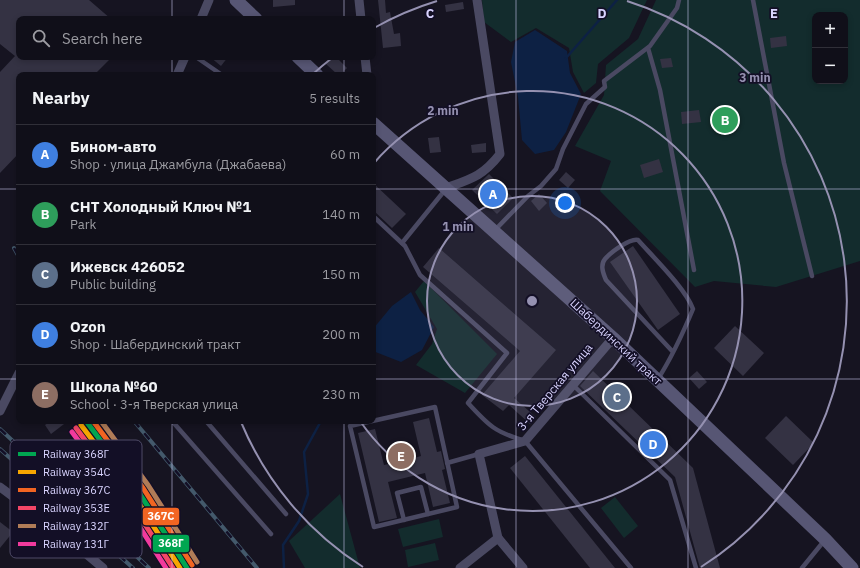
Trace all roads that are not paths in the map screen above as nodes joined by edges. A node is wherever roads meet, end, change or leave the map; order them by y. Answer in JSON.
{"nodes":[{"id":1,"x":209,"y":0,"type":"edge"},
{"id":2,"x":236,"y":0,"type":"edge"},
{"id":3,"x":359,"y":0,"type":"edge"},
{"id":4,"x":477,"y":0,"type":"edge"},
{"id":5,"x":679,"y":0,"type":"edge"},
{"id":6,"x":753,"y":0,"type":"edge"},
{"id":7,"x":202,"y":16,"type":"edge"},
{"id":8,"x":253,"y":16,"type":"edge"},
{"id":9,"x":361,"y":16,"type":"edge"},
{"id":10,"x":648,"y":48,"type":"junction"},
{"id":11,"x":184,"y":60,"type":"edge"},
{"id":12,"x":200,"y":60,"type":"edge"},
{"id":13,"x":301,"y":60,"type":"edge"},
{"id":14,"x":365,"y":60,"type":"edge"},
{"id":15,"x":178,"y":72,"type":"edge"},
{"id":16,"x":218,"y":72,"type":"edge"},
{"id":17,"x":314,"y":72,"type":"edge"},
{"id":18,"x":367,"y":72,"type":"edge"},
{"id":19,"x":376,"y":126,"type":"edge"},
{"id":20,"x":446,"y":188,"type":"junction"},
{"id":21,"x":376,"y":220,"type":"edge"},
{"id":22,"x":493,"y":231,"type":"junction"},
{"id":23,"x":402,"y":243,"type":"junction"},
{"id":24,"x":694,"y":270,"type":"dead end"},
{"id":25,"x":812,"y":276,"type":"dead end"},
{"id":26,"x":613,"y":338,"type":"junction"},
{"id":27,"x":673,"y":352,"type":"junction"},
{"id":28,"x":16,"y":379,"type":"edge"},
{"id":29,"x":657,"y":380,"type":"junction"},
{"id":30,"x":573,"y":385,"type":"junction"},
{"id":31,"x":0,"y":411,"type":"edge"},
{"id":32,"x":376,"y":420,"type":"edge"},
{"id":33,"x":175,"y":424,"type":"edge"},
{"id":34,"x":209,"y":424,"type":"edge"},
{"id":35,"x":359,"y":424,"type":"edge"},
{"id":36,"x":525,"y":441,"type":"junction"},
{"id":37,"x":478,"y":454,"type":"junction"},
{"id":38,"x":447,"y":463,"type":"junction"},
{"id":39,"x":0,"y":487,"type":"edge"},
{"id":40,"x":10,"y":494,"type":"edge"},
{"id":41,"x":286,"y":514,"type":"dead end"},
{"id":42,"x":428,"y":514,"type":"junction"},
{"id":43,"x":404,"y":520,"type":"junction"},
{"id":44,"x":271,"y":534,"type":"dead end"},
{"id":45,"x":498,"y":538,"type":"junction"},
{"id":46,"x":825,"y":539,"type":"junction"},
{"id":47,"x":91,"y":558,"type":"edge"},
{"id":48,"x":103,"y":568,"type":"edge"},
{"id":49,"x":460,"y":568,"type":"edge"},
{"id":50,"x":523,"y":568,"type":"edge"},
{"id":51,"x":631,"y":568,"type":"edge"},
{"id":52,"x":696,"y":568,"type":"edge"},
{"id":53,"x":802,"y":568,"type":"edge"},
{"id":54,"x":852,"y":568,"type":"edge"}],
"edges":[{"from":1,"to":7,"type":"street"},
{"from":2,"to":8,"type":"main road"},
{"from":3,"to":9,"type":"street"},
{"from":4,"to":20,"type":"street"},
{"from":5,"to":10,"type":"lane"},
{"from":6,"to":25,"type":"lane"},
{"from":10,"to":22,"type":"lane"},
{"from":10,"to":24,"type":"lane"},
{"from":11,"to":15,"type":"street"},
{"from":12,"to":16,"type":"lane"},
{"from":13,"to":17,"type":"main road"},
{"from":14,"to":18,"type":"street"},
{"from":19,"to":20,"type":"main road","name":"Шабердинский тракт"},
{"from":20,"to":22,"type":"main road","name":"Шабердинский тракт"},
{"from":20,"to":23,"type":"lane"},
{"from":21,"to":23,"type":"lane"},
{"from":22,"to":26,"type":"main road","name":"Шабердинский тракт"},
{"from":23,"to":36,"type":"lane"},
{"from":26,"to":29,"type":"main road","name":"Шабердинский тракт"},
{"from":26,"to":30,"type":"street","name":"3-я Тверская улица"},
{"from":27,"to":27,"type":"lane"},
{"from":27,"to":29,"type":"lane"},
{"from":28,"to":31,"type":"street"},
{"from":29,"to":46,"type":"main road","name":"Шабердинский тракт"},
{"from":30,"to":36,"type":"street","name":"3-я Тверская улица"},
{"from":30,"to":52,"type":"lane"},
{"from":32,"to":38,"type":"lane"},
{"from":33,"to":44,"type":"lane"},
{"from":34,"to":41,"type":"lane"},
{"from":35,"to":43,"type":"lane"},
{"from":36,"to":37,"type":"street","name":"3-я Тверская улица"},
{"from":36,"to":51,"type":"lane"},
{"from":37,"to":38,"type":"lane"},
{"from":37,"to":45,"type":"street"},
{"from":38,"to":42,"type":"lane"},
{"from":39,"to":40,"type":"street"},
{"from":42,"to":43,"type":"lane"},
{"from":42,"to":43,"type":"lane"},
{"from":45,"to":49,"type":"street"},
{"from":45,"to":50,"type":"street"},
{"from":46,"to":53,"type":"lane"},
{"from":46,"to":54,"type":"main road","name":"Шабердинский тракт"},
{"from":47,"to":48,"type":"street"}]}
